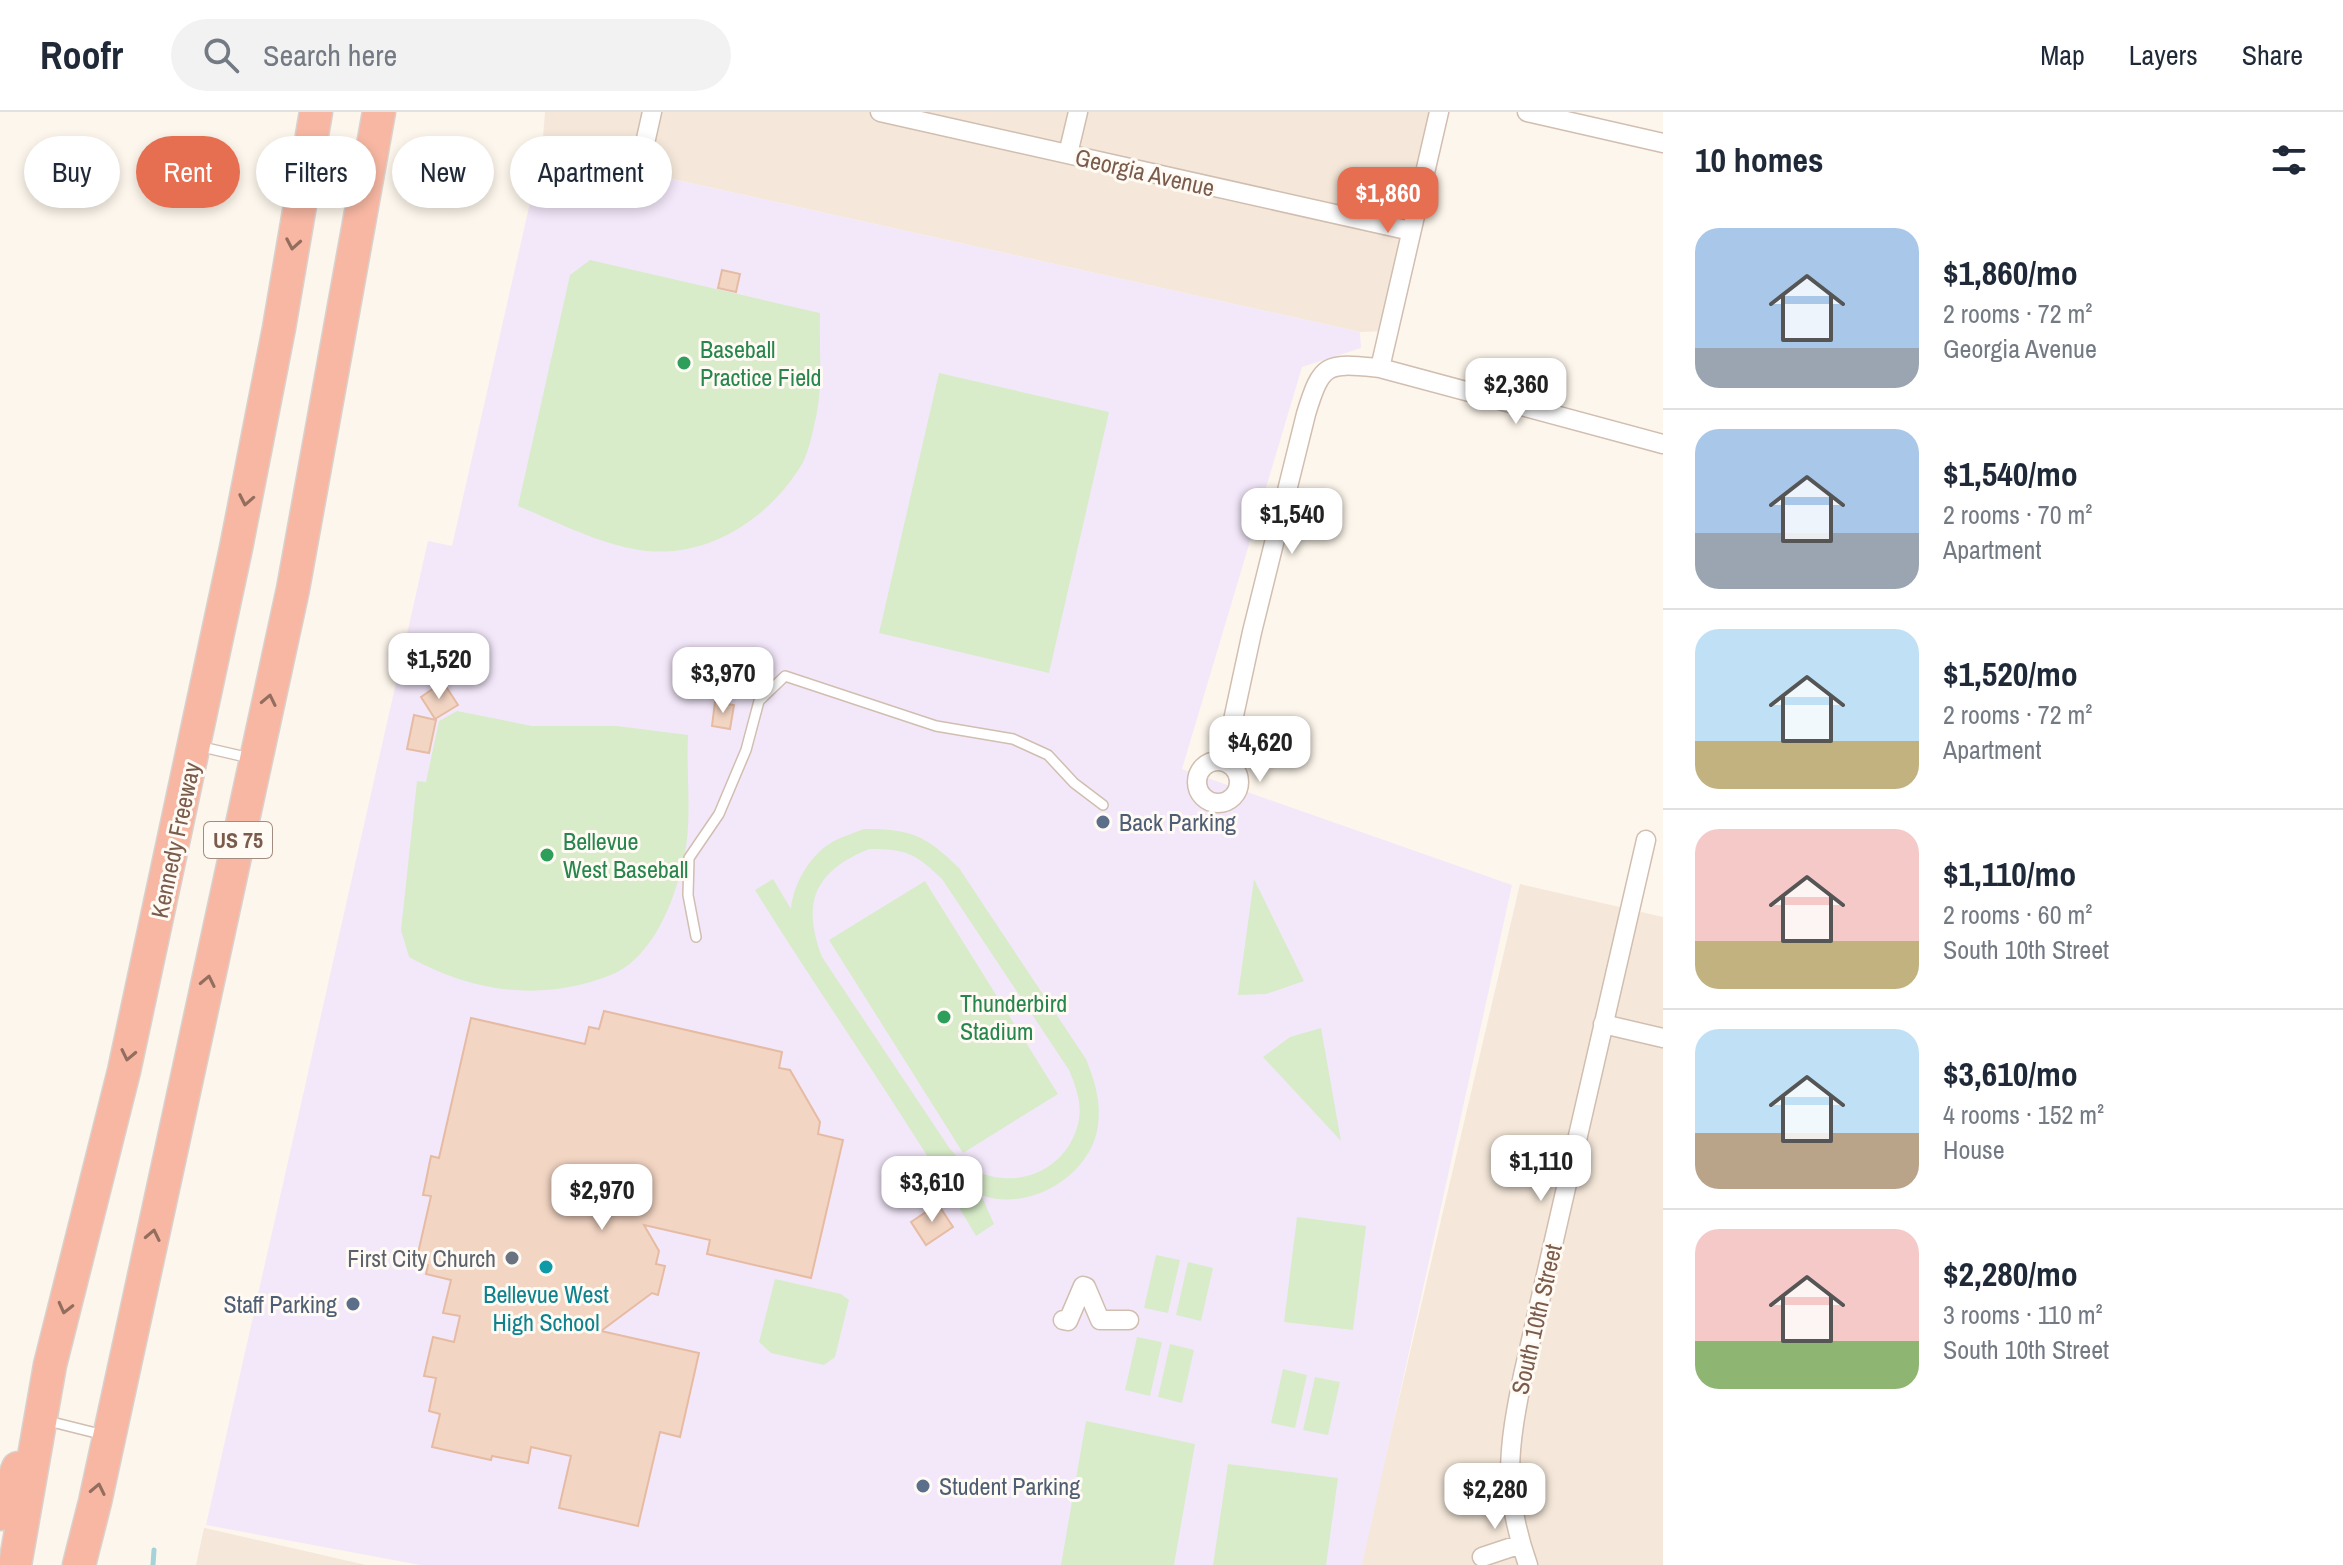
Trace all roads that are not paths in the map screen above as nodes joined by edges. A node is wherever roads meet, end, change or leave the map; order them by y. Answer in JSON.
{"nodes":[{"id":1,"x":316,"y":112,"type":"edge"},
{"id":2,"x":379,"y":112,"type":"edge"},
{"id":3,"x":652,"y":112,"type":"edge"},
{"id":4,"x":880,"y":112,"type":"edge"},
{"id":5,"x":1078,"y":112,"type":"edge"},
{"id":6,"x":1439,"y":112,"type":"edge"},
{"id":7,"x":1527,"y":112,"type":"edge"},
{"id":8,"x":647,"y":136,"type":"edge"},
{"id":9,"x":1663,"y":143,"type":"edge"},
{"id":10,"x":1068,"y":154,"type":"junction"},
{"id":11,"x":1411,"y":231,"type":"junction"},
{"id":12,"x":1380,"y":368,"type":"junction"},
{"id":13,"x":1663,"y":444,"type":"edge"},
{"id":14,"x":195,"y":745,"type":"junction"},
{"id":15,"x":256,"y":759,"type":"junction"},
{"id":16,"x":1224,"y":762,"type":"dead end"},
{"id":17,"x":1103,"y":805,"type":"dead end"},
{"id":18,"x":1646,"y":840,"type":"dead end"},
{"id":19,"x":696,"y":937,"type":"dead end"},
{"id":20,"x":1603,"y":1024,"type":"junction"},
{"id":21,"x":1663,"y":1038,"type":"edge"},
{"id":22,"x":1063,"y":1320,"type":"dead end"},
{"id":23,"x":1129,"y":1320,"type":"dead end"},
{"id":24,"x":50,"y":1365,"type":"junction"},
{"id":25,"x":41,"y":1419,"type":"junction"},
{"id":26,"x":109,"y":1437,"type":"junction"},
{"id":27,"x":0,"y":1514,"type":"edge"},
{"id":28,"x":1521,"y":1544,"type":"junction"},
{"id":29,"x":1482,"y":1557,"type":"dead end"},
{"id":30,"x":15,"y":1565,"type":"edge"},
{"id":31,"x":79,"y":1565,"type":"edge"},
{"id":32,"x":1528,"y":1565,"type":"edge"}],
"edges":[{"from":1,"to":14,"type":"highway","name":"Kennedy Freeway","number":"US 75","one_way":true},
{"from":15,"to":2,"type":"highway","number":"US 75","one_way":true},
{"from":3,"to":8,"type":"street"},
{"from":4,"to":10,"type":"street","name":"Georgia Avenue"},
{"from":5,"to":10,"type":"street"},
{"from":6,"to":11,"type":"street"},
{"from":7,"to":9,"type":"street"},
{"from":10,"to":11,"type":"street","name":"Georgia Avenue"},
{"from":11,"to":12,"type":"street"},
{"from":12,"to":13,"type":"street"},
{"from":12,"to":16,"type":"street"},
{"from":14,"to":15,"type":"lane"},
{"from":14,"to":24,"type":"highway","name":"Kennedy Freeway","number":"US 75","one_way":true},
{"from":26,"to":15,"type":"highway","number":"US 75","one_way":true},
{"from":17,"to":19,"type":"lane"},
{"from":18,"to":20,"type":"street","name":"South 10th Street"},
{"from":20,"to":21,"type":"street"},
{"from":20,"to":28,"type":"street","name":"South 10th Street"},
{"from":22,"to":23,"type":"street"},
{"from":24,"to":25,"type":"highway","name":"Kennedy Freeway","number":"US 75"},
{"from":24,"to":27,"type":"highway"},
{"from":25,"to":26,"type":"lane"},
{"from":25,"to":30,"type":"highway","name":"Kennedy Freeway","number":"US 75"},
{"from":31,"to":26,"type":"highway","number":"US 75","one_way":true},
{"from":28,"to":29,"type":"street"},
{"from":28,"to":32,"type":"street","name":"South 10th Street"}]}
